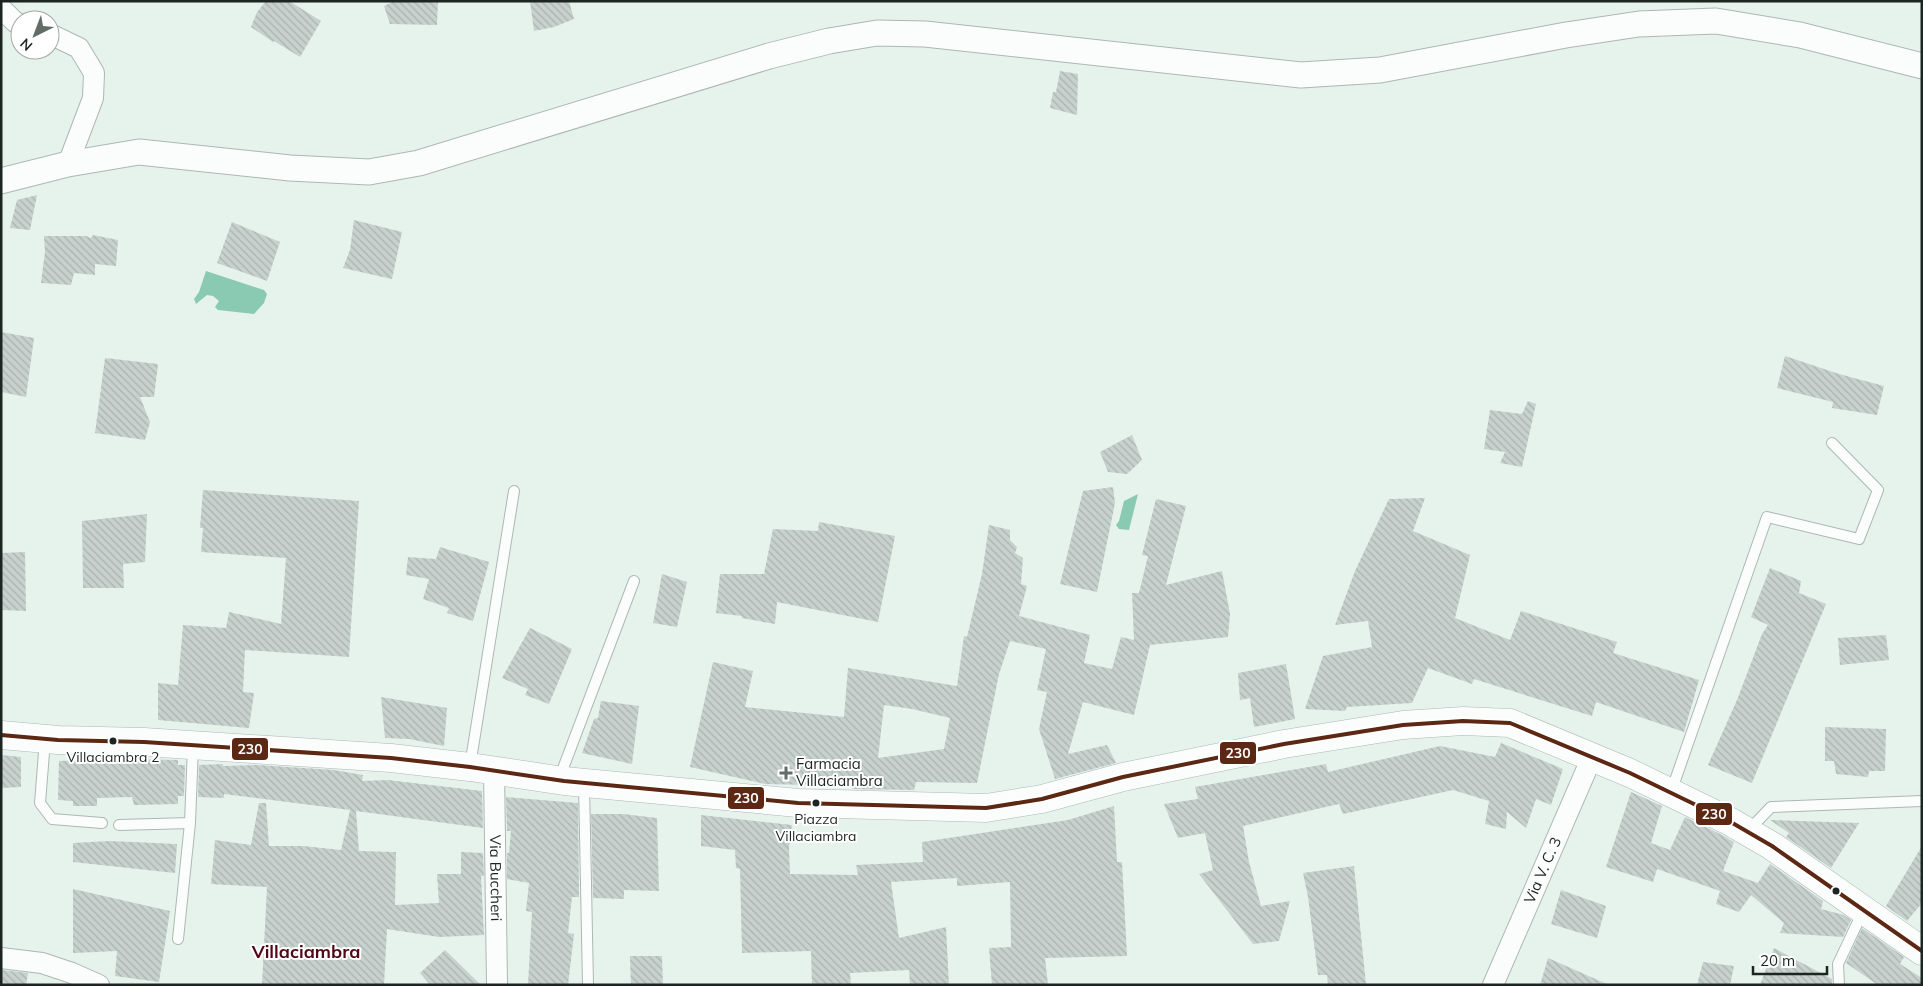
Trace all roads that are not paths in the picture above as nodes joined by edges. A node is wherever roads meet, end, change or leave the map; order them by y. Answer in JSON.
{"nodes":[{"id":1,"x":1,"y":8,"type":"edge"},
{"id":2,"x":10,"y":18,"type":"edge"},
{"id":3,"x":60,"y":39,"type":"edge"},
{"id":4,"x":1922,"y":66,"type":"edge"},
{"id":5,"x":68,"y":164,"type":"junction"},
{"id":6,"x":1,"y":181,"type":"edge"},
{"id":7,"x":1832,"y":443,"type":"dead end"},
{"id":8,"x":514,"y":491,"type":"dead end"},
{"id":9,"x":634,"y":581,"type":"dead end"},
{"id":10,"x":1,"y":735,"type":"edge"},
{"id":11,"x":45,"y":739,"type":"junction"},
{"id":12,"x":193,"y":745,"type":"junction"},
{"id":13,"x":1592,"y":757,"type":"junction"},
{"id":14,"x":482,"y":769,"type":"junction"},
{"id":15,"x":571,"y":782,"type":"junction"},
{"id":16,"x":1671,"y":793,"type":"junction"},
{"id":17,"x":1922,"y":801,"type":"edge"},
{"id":18,"x":102,"y":823,"type":"dead end"},
{"id":19,"x":190,"y":823,"type":"junction"},
{"id":20,"x":119,"y":825,"type":"dead end"},
{"id":21,"x":1748,"y":832,"type":"junction"},
{"id":22,"x":1864,"y":910,"type":"junction"},
{"id":23,"x":178,"y":939,"type":"dead end"},
{"id":24,"x":1922,"y":951,"type":"edge"},
{"id":25,"x":1,"y":958,"type":"edge"},
{"id":26,"x":99,"y":985,"type":"edge"},
{"id":27,"x":497,"y":985,"type":"edge"},
{"id":28,"x":588,"y":985,"type":"edge"},
{"id":29,"x":1493,"y":985,"type":"edge"},
{"id":30,"x":1839,"y":985,"type":"edge"}],
"edges":[{"from":1,"to":2,"type":"street"},
{"from":3,"to":5,"type":"street"},
{"from":4,"to":5,"type":"street"},
{"from":5,"to":6,"type":"street"},
{"from":7,"to":16,"type":"lane"},
{"from":8,"to":14,"type":"lane"},
{"from":9,"to":15,"type":"lane"},
{"from":10,"to":11,"type":"main road"},
{"from":11,"to":12,"type":"main road"},
{"from":11,"to":18,"type":"lane"},
{"from":12,"to":14,"type":"main road"},
{"from":12,"to":19,"type":"lane"},
{"from":13,"to":15,"type":"main road"},
{"from":13,"to":16,"type":"main road"},
{"from":13,"to":29,"type":"street","name":"Via V. C. 3"},
{"from":14,"to":15,"type":"main road"},
{"from":14,"to":27,"type":"street","name":"Via Buccheri"},
{"from":15,"to":28,"type":"lane"},
{"from":16,"to":21,"type":"main road"},
{"from":17,"to":21,"type":"lane"},
{"from":19,"to":20,"type":"lane"},
{"from":19,"to":23,"type":"lane"},
{"from":21,"to":22,"type":"main road"},
{"from":22,"to":24,"type":"main road"},
{"from":22,"to":30,"type":"lane"},
{"from":25,"to":26,"type":"street"}]}
